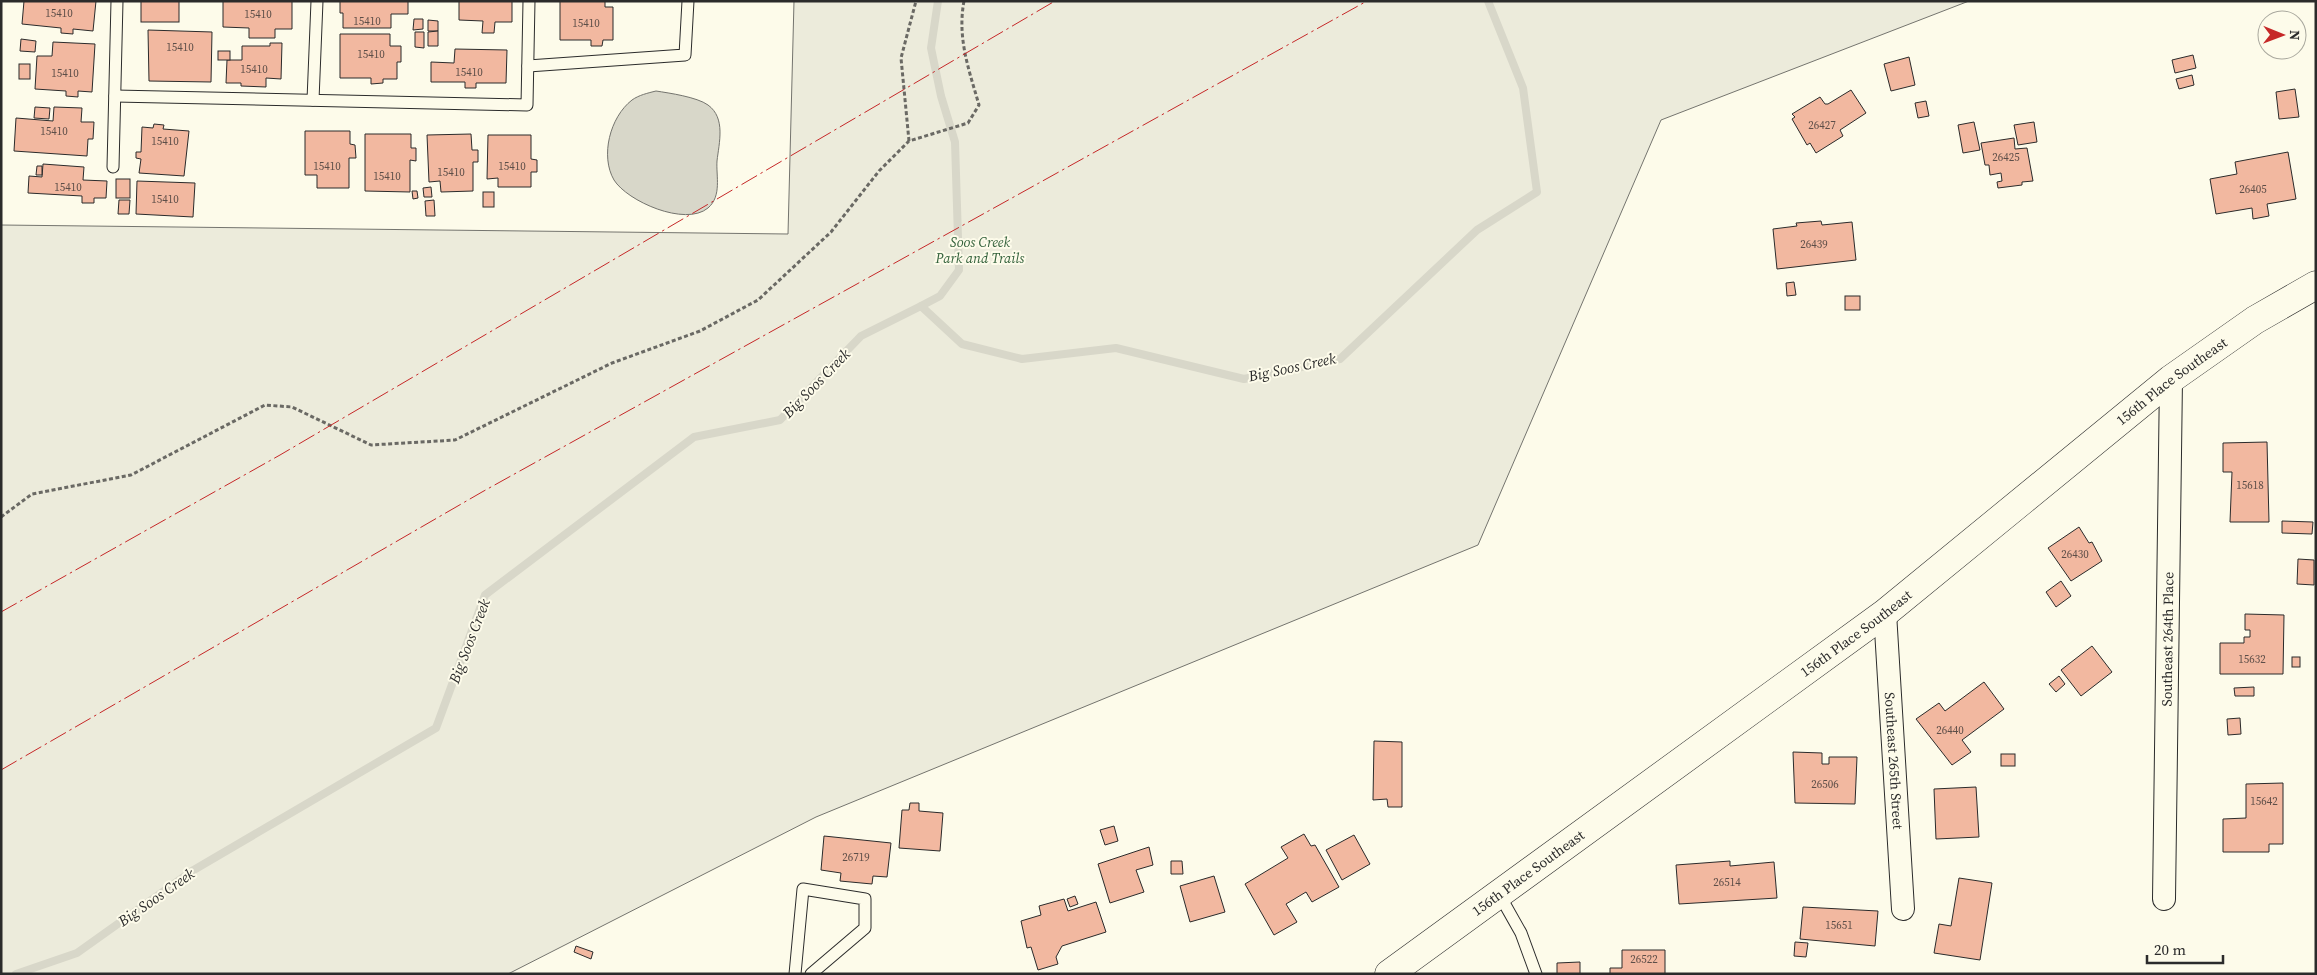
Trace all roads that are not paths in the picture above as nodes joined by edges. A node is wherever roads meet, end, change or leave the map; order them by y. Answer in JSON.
{"nodes":[{"id":1,"x":117,"y":1,"type":"edge"},
{"id":2,"x":317,"y":1,"type":"edge"},
{"id":3,"x":529,"y":1,"type":"edge"},
{"id":4,"x":688,"y":1,"type":"edge"},
{"id":5,"x":528,"y":66,"type":"junction"},
{"id":6,"x":115,"y":96,"type":"junction"},
{"id":7,"x":313,"y":100,"type":"junction"},
{"id":8,"x":113,"y":167,"type":"dead end"},
{"id":9,"x":2316,"y":285,"type":"edge"},
{"id":10,"x":2172,"y":379,"type":"junction"},
{"id":11,"x":1885,"y":613,"type":"junction"},
{"id":12,"x":1499,"y":894,"type":"junction"},
{"id":13,"x":2164,"y":899,"type":"dead end"},
{"id":14,"x":1903,"y":909,"type":"dead end"},
{"id":15,"x":795,"y":974,"type":"edge"},
{"id":16,"x":811,"y":974,"type":"edge"},
{"id":17,"x":1389,"y":974,"type":"edge"},
{"id":18,"x":1536,"y":974,"type":"edge"}],
"edges":[{"from":1,"to":6,"type":"lane"},
{"from":2,"to":7,"type":"lane"},
{"from":3,"to":5,"type":"lane"},
{"from":4,"to":5,"type":"lane"},
{"from":5,"to":7,"type":"lane"},
{"from":6,"to":7,"type":"lane"},
{"from":6,"to":8,"type":"lane"},
{"from":9,"to":10,"type":"street","name":"156th Place Southeast"},
{"from":10,"to":11,"type":"street","name":"156th Place Southeast"},
{"from":10,"to":13,"type":"street","name":"Southeast 264th Place"},
{"from":11,"to":12,"type":"street","name":"156th Place Southeast"},
{"from":11,"to":14,"type":"street","name":"Southeast 265th Street"},
{"from":12,"to":17,"type":"street","name":"156th Place Southeast"},
{"from":12,"to":18,"type":"lane"},
{"from":15,"to":16,"type":"lane"}]}
